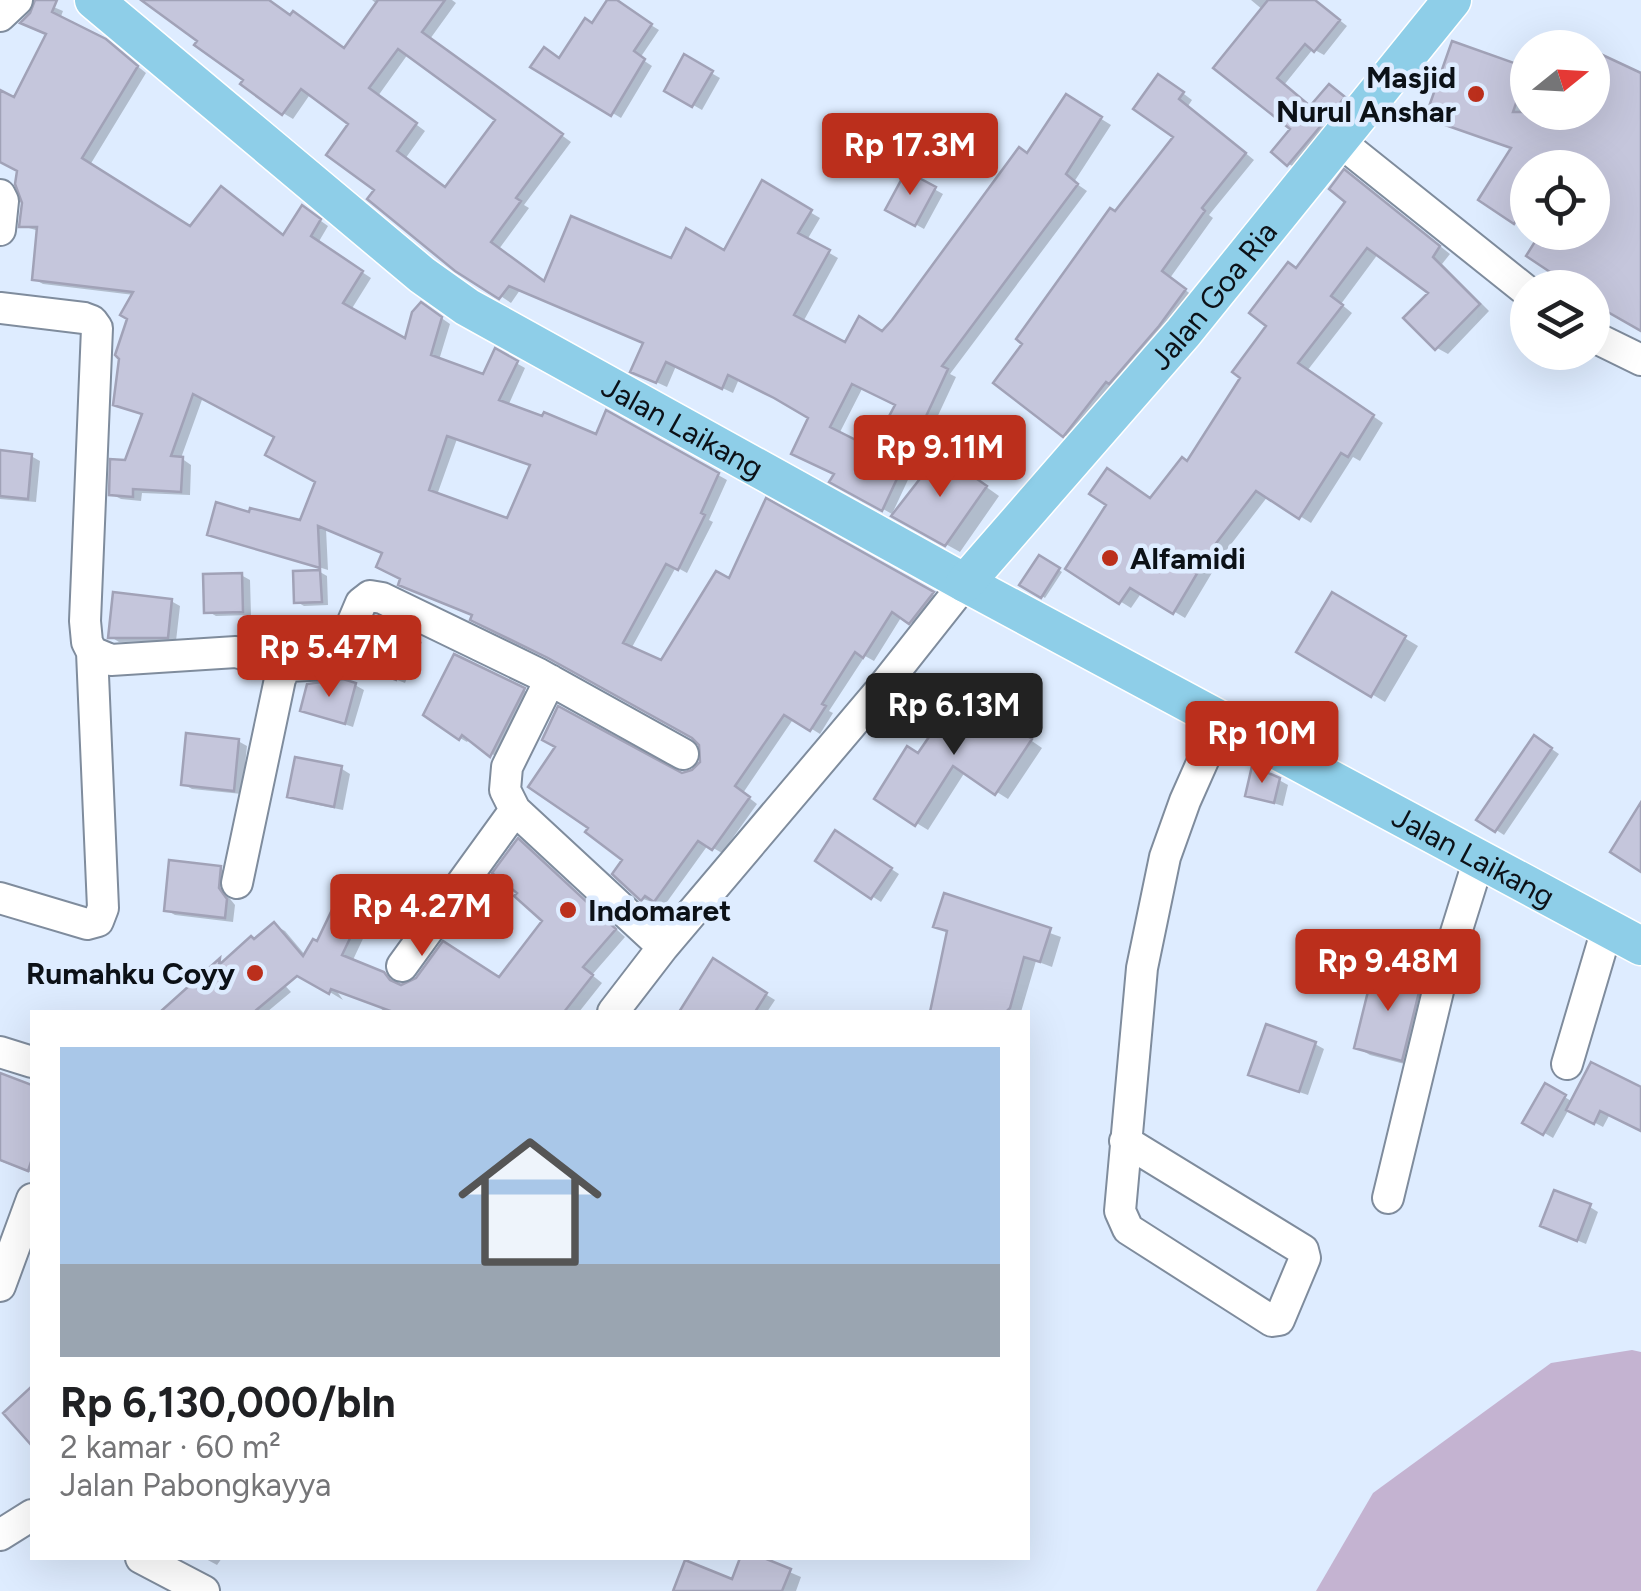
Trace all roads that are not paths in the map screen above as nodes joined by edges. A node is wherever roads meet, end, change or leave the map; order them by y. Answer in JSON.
{"nodes":[{"id":1,"x":17,"y":0,"type":"edge"},
{"id":2,"x":94,"y":0,"type":"edge"},
{"id":3,"x":1452,"y":0,"type":"edge"},
{"id":4,"x":0,"y":16,"type":"edge"},
{"id":5,"x":1339,"y":141,"type":"junction"},
{"id":6,"x":0,"y":195,"type":"edge"},
{"id":7,"x":0,"y":230,"type":"edge"},
{"id":8,"x":1510,"y":278,"type":"edge"},
{"id":9,"x":0,"y":308,"type":"edge"},
{"id":10,"x":1610,"y":345,"type":"edge"},
{"id":11,"x":1641,"y":360,"type":"edge"},
{"id":12,"x":965,"y":583,"type":"junction"},
{"id":13,"x":92,"y":652,"type":"junction"},
{"id":14,"x":286,"y":666,"type":"junction"},
{"id":15,"x":550,"y":680,"type":"junction"},
{"id":16,"x":1221,"y":720,"type":"junction"},
{"id":17,"x":683,"y":754,"type":"dead end"},
{"id":18,"x":515,"y":810,"type":"junction"},
{"id":19,"x":1479,"y":859,"type":"junction"},
{"id":20,"x":238,"y":883,"type":"dead end"},
{"id":21,"x":0,"y":898,"type":"edge"},
{"id":22,"x":1607,"y":928,"type":"junction"},
{"id":23,"x":663,"y":946,"type":"junction"},
{"id":24,"x":1641,"y":946,"type":"edge"},
{"id":25,"x":402,"y":966,"type":"dead end"},
{"id":26,"x":615,"y":1010,"type":"edge"},
{"id":27,"x":0,"y":1052,"type":"edge"},
{"id":28,"x":30,"y":1061,"type":"edge"},
{"id":29,"x":1568,"y":1064,"type":"dead end"},
{"id":30,"x":1125,"y":1140,"type":"junction"},
{"id":31,"x":1388,"y":1198,"type":"dead end"},
{"id":32,"x":30,"y":1204,"type":"edge"},
{"id":33,"x":0,"y":1286,"type":"edge"},
{"id":34,"x":30,"y":1516,"type":"edge"},
{"id":35,"x":1,"y":1533,"type":"edge"},
{"id":36,"x":145,"y":1560,"type":"edge"},
{"id":37,"x":204,"y":1591,"type":"edge"}],
"edges":[{"from":1,"to":4,"type":"street"},
{"from":2,"to":12,"type":"main road","name":"Jalan Laikang"},
{"from":3,"to":5,"type":"main road","name":"Jalan Goa Ria"},
{"from":5,"to":8,"type":"street"},
{"from":5,"to":12,"type":"main road","name":"Jalan Goa Ria"},
{"from":6,"to":7,"type":"street"},
{"from":9,"to":13,"type":"street"},
{"from":10,"to":11,"type":"street"},
{"from":12,"to":16,"type":"main road","name":"Jalan Laikang"},
{"from":12,"to":23,"type":"street"},
{"from":13,"to":14,"type":"street"},
{"from":13,"to":21,"type":"street"},
{"from":14,"to":15,"type":"street"},
{"from":14,"to":20,"type":"street"},
{"from":15,"to":17,"type":"street"},
{"from":15,"to":18,"type":"street"},
{"from":16,"to":19,"type":"main road","name":"Jalan Laikang"},
{"from":16,"to":30,"type":"street"},
{"from":18,"to":23,"type":"street"},
{"from":18,"to":25,"type":"street"},
{"from":19,"to":22,"type":"main road","name":"Jalan Laikang"},
{"from":19,"to":31,"type":"street"},
{"from":22,"to":24,"type":"main road","name":"Jalan Laikang"},
{"from":22,"to":29,"type":"street"},
{"from":23,"to":26,"type":"street"},
{"from":27,"to":28,"type":"street"},
{"from":30,"to":30,"type":"street"},
{"from":32,"to":33,"type":"street"},
{"from":34,"to":35,"type":"street"},
{"from":36,"to":37,"type":"street"}]}
